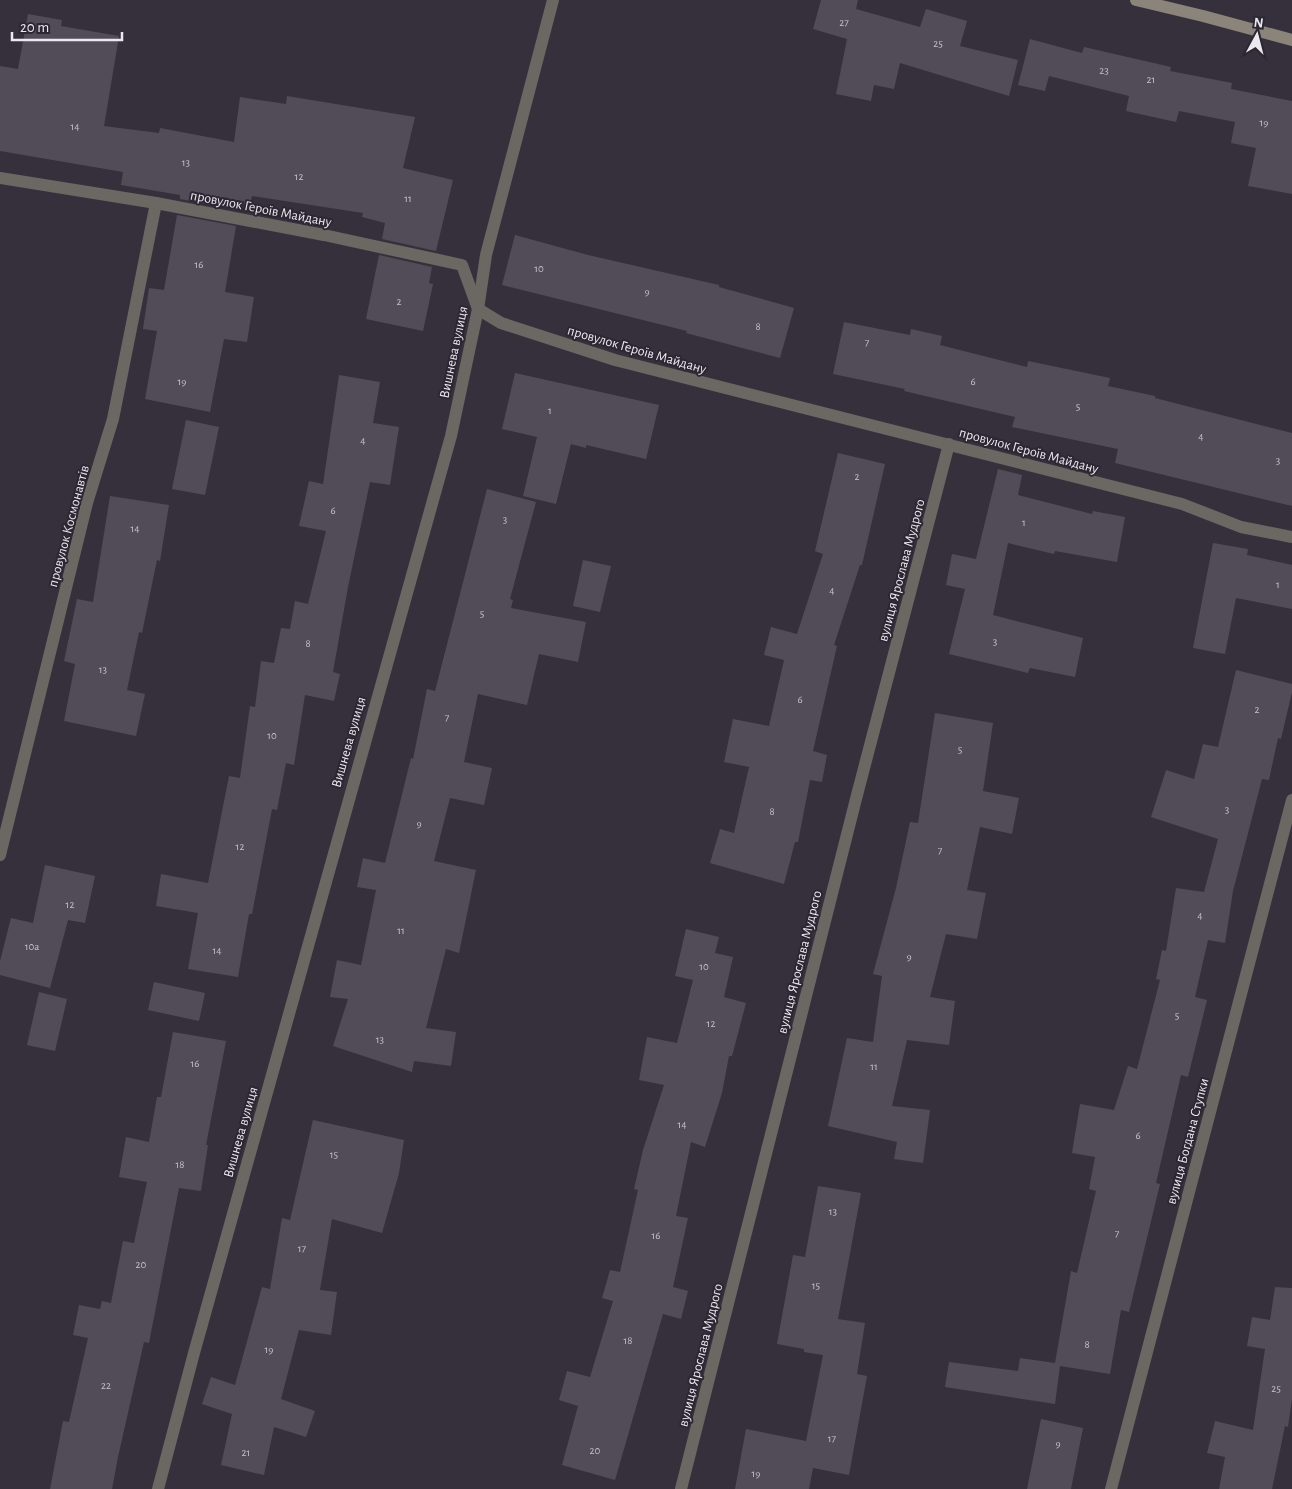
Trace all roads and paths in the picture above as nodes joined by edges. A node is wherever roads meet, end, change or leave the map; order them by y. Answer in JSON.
{"nodes":[{"id":1,"x":553,"y":0,"type":"edge"},
{"id":2,"x":1136,"y":0,"type":"edge"},
{"id":3,"x":1292,"y":40,"type":"edge"},
{"id":4,"x":0,"y":178,"type":"edge"},
{"id":5,"x":156,"y":203,"type":"junction"},
{"id":6,"x":478,"y":309,"type":"junction"},
{"id":7,"x":950,"y":444,"type":"junction"},
{"id":8,"x":1292,"y":537,"type":"edge"},
{"id":9,"x":1292,"y":800,"type":"edge"},
{"id":10,"x":0,"y":855,"type":"edge"},
{"id":11,"x":158,"y":1489,"type":"edge"},
{"id":12,"x":681,"y":1489,"type":"edge"},
{"id":13,"x":1111,"y":1489,"type":"edge"}],
"edges":[{"from":1,"to":6,"type":"street","name":"Вишнева вулиця"},
{"from":2,"to":3,"type":"street"},
{"from":4,"to":5,"type":"street","name":"провулок Героїв Майдану"},
{"from":5,"to":6,"type":"street","name":"провулок Героїв Майдану"},
{"from":5,"to":10,"type":"street","name":"провулок Космонавтів"},
{"from":6,"to":7,"type":"street","name":"провулок Героїв Майдану"},
{"from":6,"to":11,"type":"street","name":"Вишнева вулиця"},
{"from":7,"to":8,"type":"street","name":"провулок Героїв Майдану"},
{"from":7,"to":12,"type":"street","name":"вулиця Ярослава Мудрого"},
{"from":9,"to":13,"type":"street","name":"вулиця Богдана Ступки"}]}
